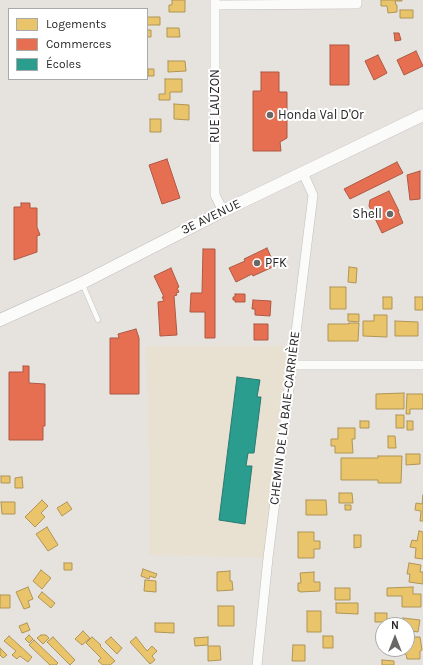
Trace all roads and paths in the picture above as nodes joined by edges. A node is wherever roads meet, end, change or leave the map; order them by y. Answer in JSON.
{"nodes":[{"id":1,"x":357,"y":0,"type":"edge"},
{"id":2,"x":215,"y":2,"type":"edge"},
{"id":3,"x":423,"y":115,"type":"edge"},
{"id":4,"x":303,"y":173,"type":"junction"},
{"id":5,"x":223,"y":211,"type":"junction"},
{"id":6,"x":82,"y":283,"type":"junction"},
{"id":7,"x":0,"y":320,"type":"edge"},
{"id":8,"x":98,"y":320,"type":"dead end"},
{"id":9,"x":292,"y":365,"type":"junction"},
{"id":10,"x":423,"y":365,"type":"edge"},
{"id":11,"x":257,"y":665,"type":"edge"}],
"edges":[{"from":1,"to":2,"type":"street"},
{"from":2,"to":5,"type":"street","name":"RUE LAUZON"},
{"from":3,"to":4,"type":"main road","name":"3E AVENUE"},
{"from":4,"to":5,"type":"main road","name":"3E AVENUE"},
{"from":4,"to":9,"type":"street","name":"CHEMIN DE LA BAIE-CARRIÈRE"},
{"from":5,"to":6,"type":"main road","name":"3E AVENUE"},
{"from":6,"to":7,"type":"main road","name":"3E AVENUE"},
{"from":6,"to":8,"type":"lane"},
{"from":9,"to":10,"type":"street"},
{"from":9,"to":11,"type":"street","name":"CHEMIN DE LA BAIE-CARRIÈRE"}]}
